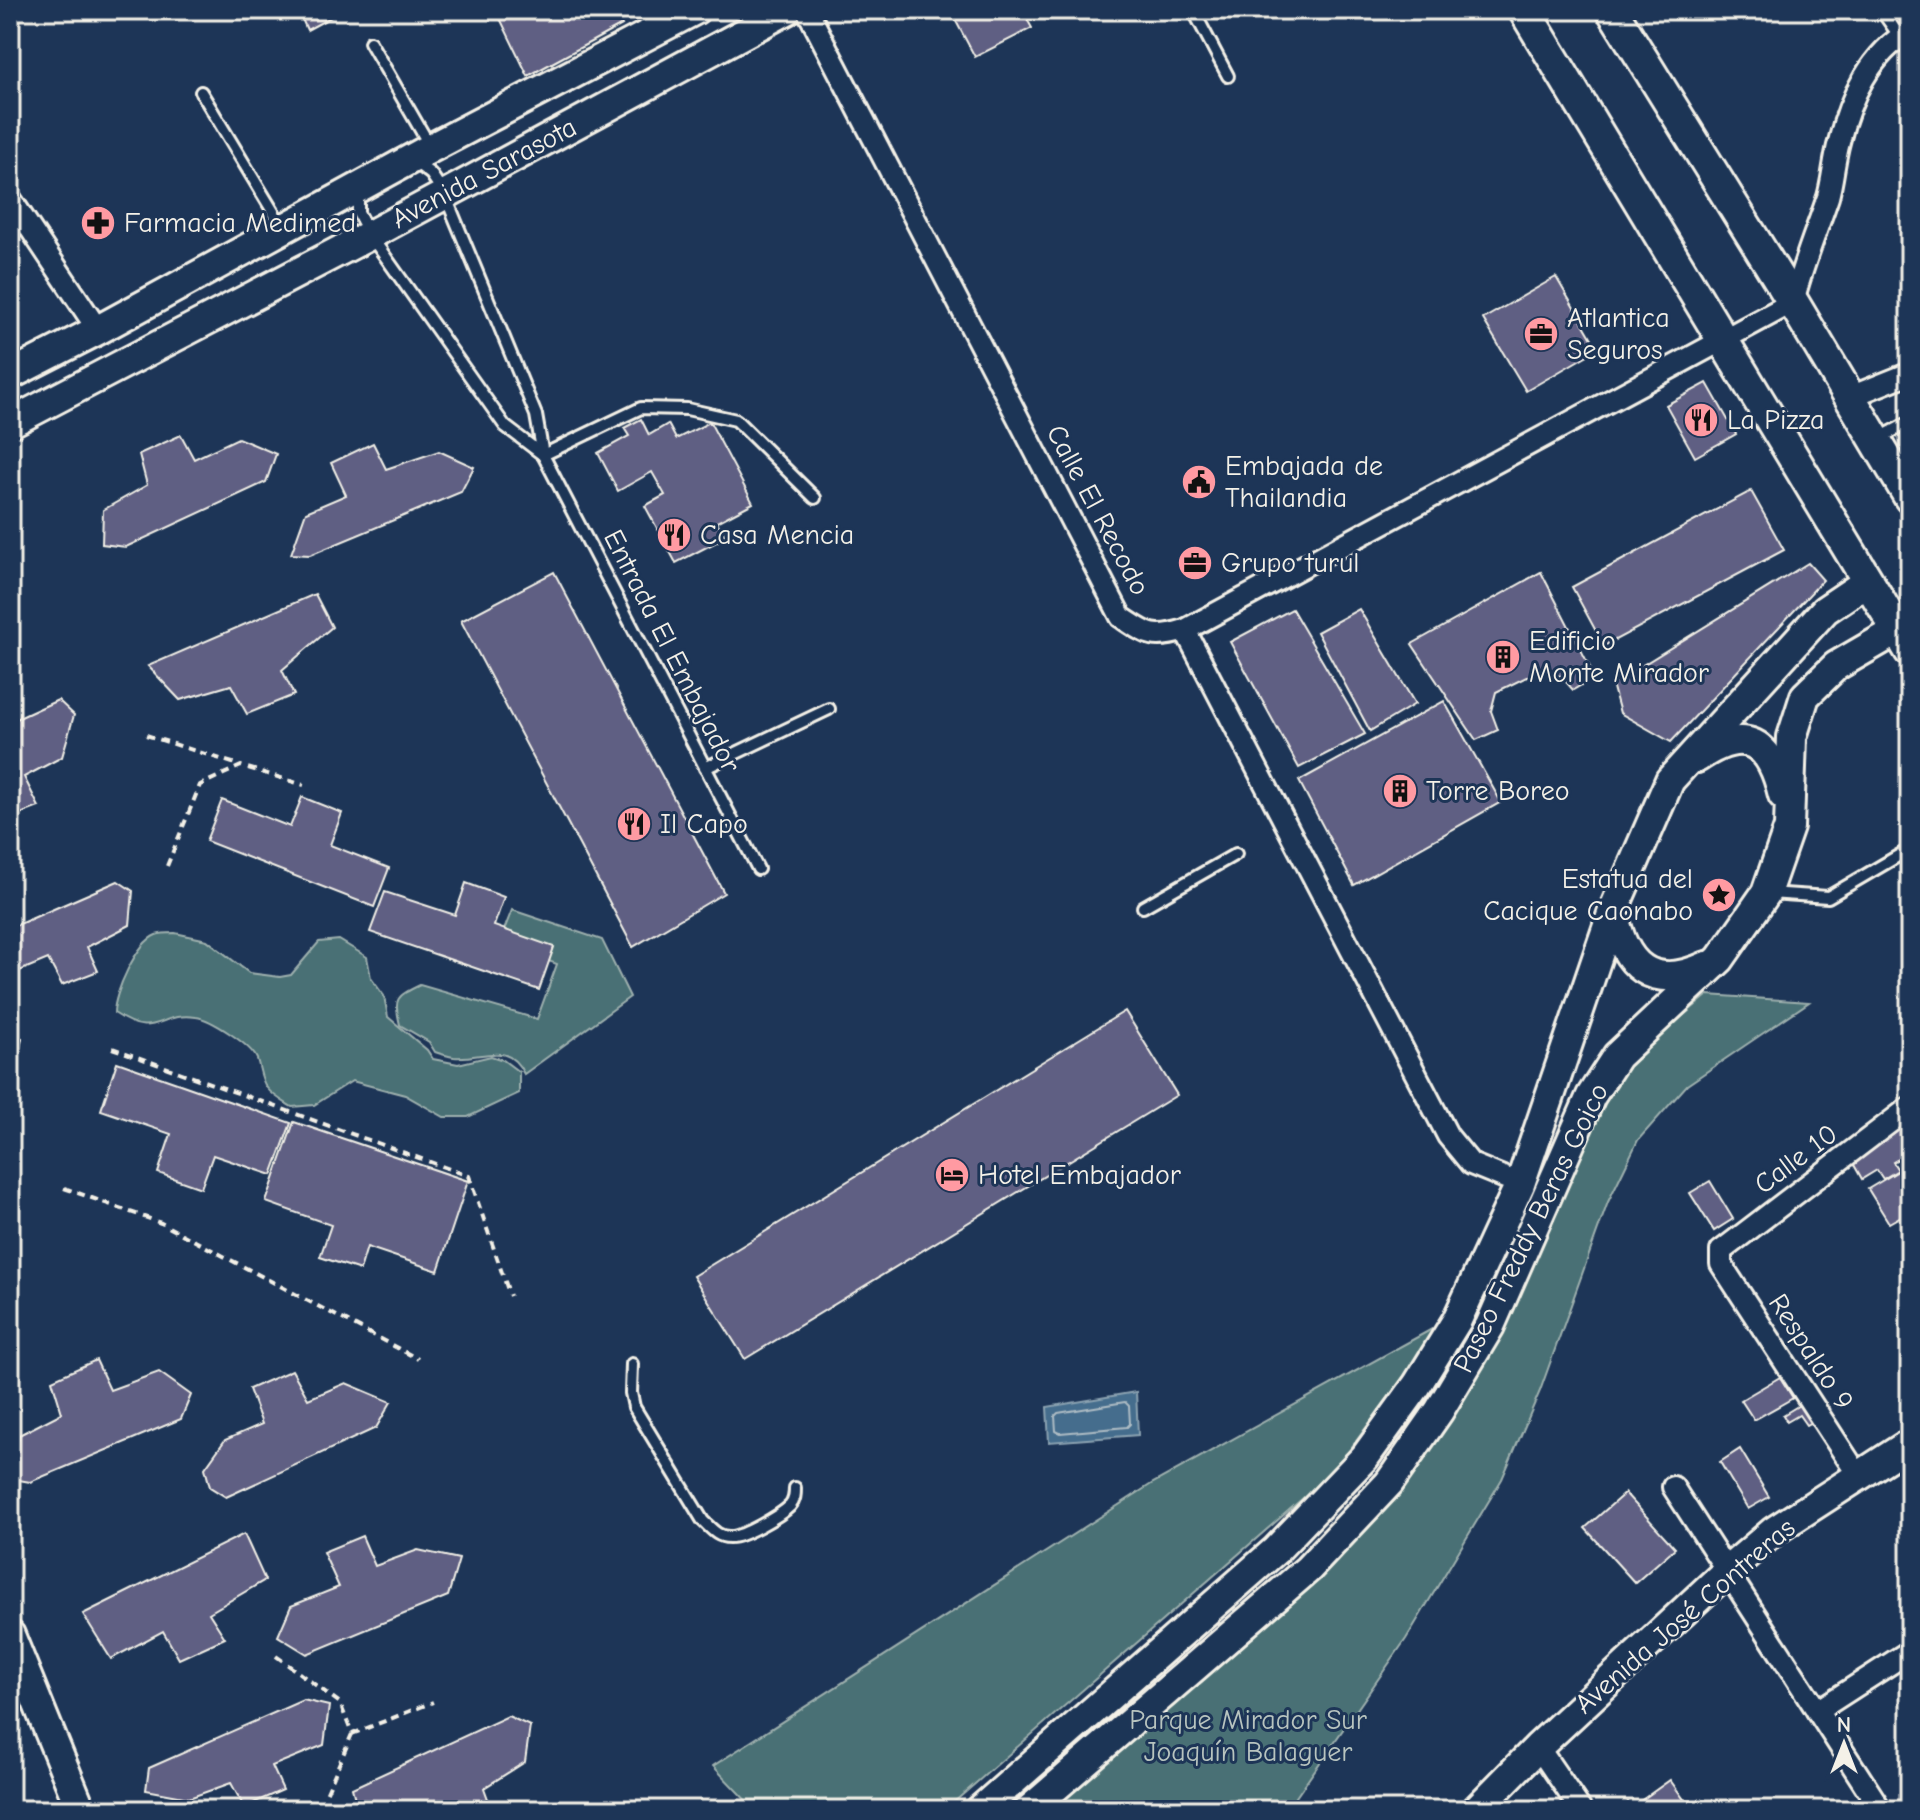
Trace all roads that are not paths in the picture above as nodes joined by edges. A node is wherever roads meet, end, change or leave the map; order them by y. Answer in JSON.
{"nodes":[{"id":1,"x":695,"y":10,"type":"edge"},
{"id":2,"x":787,"y":10,"type":"edge"},
{"id":3,"x":807,"y":10,"type":"edge"},
{"id":4,"x":1193,"y":10,"type":"edge"},
{"id":5,"x":1524,"y":10,"type":"edge"},
{"id":6,"x":1612,"y":10,"type":"edge"},
{"id":7,"x":1881,"y":10,"type":"edge"},
{"id":8,"x":652,"y":20,"type":"edge"},
{"id":9,"x":1905,"y":34,"type":"edge"},
{"id":10,"x":370,"y":42,"type":"dead end"},
{"id":11,"x":1228,"y":76,"type":"dead end"},
{"id":12,"x":201,"y":92,"type":"dead end"},
{"id":13,"x":421,"y":153,"type":"junction"},
{"id":14,"x":358,"y":189,"type":"junction"},
{"id":15,"x":445,"y":195,"type":"junction"},
{"id":16,"x":10,"y":198,"type":"edge"},
{"id":17,"x":284,"y":229,"type":"junction"},
{"id":18,"x":370,"y":235,"type":"junction"},
{"id":19,"x":1793,"y":302,"type":"junction"},
{"id":20,"x":98,"y":330,"type":"junction"},
{"id":21,"x":1723,"y":339,"type":"junction"},
{"id":22,"x":1910,"y":373,"type":"edge"},
{"id":23,"x":10,"y":375,"type":"edge"},
{"id":24,"x":1850,"y":397,"type":"junction"},
{"id":25,"x":1910,"y":422,"type":"edge"},
{"id":26,"x":10,"y":423,"type":"edge"},
{"id":27,"x":1875,"y":440,"type":"junction"},
{"id":28,"x":543,"y":455,"type":"junction"},
{"id":29,"x":815,"y":498,"type":"dead end"},
{"id":30,"x":1910,"y":498,"type":"edge"},
{"id":31,"x":1868,"y":581,"type":"junction"},
{"id":32,"x":1185,"y":630,"type":"junction"},
{"id":33,"x":1904,"y":640,"type":"edge"},
{"id":34,"x":829,"y":709,"type":"dead end"},
{"id":35,"x":705,"y":768,"type":"junction"},
{"id":36,"x":1670,"y":780,"type":"junction"},
{"id":37,"x":1789,"y":827,"type":"junction"},
{"id":38,"x":1910,"y":849,"type":"edge"},
{"id":39,"x":1236,"y":854,"type":"dead end"},
{"id":40,"x":758,"y":869,"type":"dead end"},
{"id":41,"x":1766,"y":893,"type":"junction"},
{"id":42,"x":1143,"y":907,"type":"dead end"},
{"id":43,"x":1613,"y":911,"type":"junction"},
{"id":44,"x":1720,"y":959,"type":"junction"},
{"id":45,"x":1910,"y":1107,"type":"edge"},
{"id":46,"x":1520,"y":1184,"type":"junction"},
{"id":47,"x":1720,"y":1258,"type":"joint"},
{"id":48,"x":632,"y":1364,"type":"dead end"},
{"id":49,"x":1910,"y":1443,"type":"edge"},
{"id":50,"x":1858,"y":1475,"type":"junction"},
{"id":51,"x":1673,"y":1487,"type":"dead end"},
{"id":52,"x":795,"y":1488,"type":"dead end"},
{"id":53,"x":1727,"y":1571,"type":"junction"},
{"id":54,"x":10,"y":1635,"type":"edge"},
{"id":55,"x":1910,"y":1651,"type":"edge"},
{"id":56,"x":1817,"y":1711,"type":"junction"},
{"id":57,"x":1538,"y":1747,"type":"junction"},
{"id":58,"x":81,"y":1810,"type":"edge"},
{"id":59,"x":980,"y":1810,"type":"edge"},
{"id":60,"x":1029,"y":1810,"type":"edge"},
{"id":61,"x":1476,"y":1810,"type":"edge"},
{"id":62,"x":1581,"y":1810,"type":"edge"},
{"id":63,"x":1881,"y":1810,"type":"edge"}],
"edges":[{"from":1,"to":8,"type":"street","name":"Avenida Sarasota"},
{"from":2,"to":15,"type":"street","name":"Avenida Sarasota"},
{"from":3,"to":32,"type":"street","name":"Calle El Recodo"},
{"from":4,"to":11,"type":"lane"},
{"from":5,"to":21,"type":"main road"},
{"from":6,"to":19,"type":"main road"},
{"from":7,"to":9,"type":"lane"},
{"from":8,"to":13,"type":"street","name":"Avenida Sarasota"},
{"from":9,"to":19,"type":"street"},
{"from":10,"to":13,"type":"lane","name":"Entrada El Embajador"},
{"from":12,"to":17,"type":"lane"},
{"from":13,"to":14,"type":"street","name":"Avenida Sarasota"},
{"from":13,"to":15,"type":"lane","name":"Entrada El Embajador"},
{"from":14,"to":17,"type":"street","name":"Avenida Sarasota"},
{"from":14,"to":18,"type":"lane","name":"Entrada El Embajador"},
{"from":15,"to":18,"type":"street","name":"Avenida Sarasota"},
{"from":15,"to":28,"type":"lane","name":"Entrada El Embajador"},
{"from":16,"to":20,"type":"street"},
{"from":17,"to":20,"type":"street","name":"Avenida Sarasota"},
{"from":18,"to":26,"type":"street","name":"Avenida Sarasota"},
{"from":18,"to":28,"type":"lane","name":"Entrada El Embajador"},
{"from":19,"to":21,"type":"street","name":"Calle El Recodo"},
{"from":19,"to":24,"type":"main road"},
{"from":20,"to":23,"type":"street","name":"Avenida Sarasota"},
{"from":21,"to":31,"type":"main road"},
{"from":21,"to":32,"type":"street","name":"Calle El Recodo"},
{"from":22,"to":24,"type":"street"},
{"from":24,"to":27,"type":"main road"},
{"from":25,"to":27,"type":"lane"},
{"from":27,"to":30,"type":"main road"},
{"from":28,"to":29,"type":"lane"},
{"from":28,"to":35,"type":"lane","name":"Entrada El Embajador"},
{"from":31,"to":33,"type":"main road"},
{"from":31,"to":36,"type":"street","name":"Paseo Freddy Beras Goico"},
{"from":32,"to":46,"type":"street"},
{"from":33,"to":37,"type":"street","name":"Paseo Freddy Beras Goico"},
{"from":34,"to":35,"type":"lane"},
{"from":35,"to":40,"type":"lane","name":"Entrada El Embajador"},
{"from":36,"to":37,"type":"street"},
{"from":36,"to":43,"type":"street","name":"Paseo Freddy Beras Goico"},
{"from":37,"to":41,"type":"street","name":"Paseo Freddy Beras Goico"},
{"from":38,"to":41,"type":"lane"},
{"from":39,"to":42,"type":"lane"},
{"from":41,"to":44,"type":"street","name":"Paseo Freddy Beras Goico"},
{"from":43,"to":44,"type":"street"},
{"from":43,"to":46,"type":"street","name":"Paseo Freddy Beras Goico"},
{"from":44,"to":60,"type":"street","name":"Paseo Freddy Beras Goico"},
{"from":45,"to":47,"type":"street","name":"Calle 10"},
{"from":46,"to":59,"type":"street","name":"Paseo Freddy Beras Goico"},
{"from":47,"to":50,"type":"street","name":"Respaldo 9"},
{"from":48,"to":52,"type":"lane"},
{"from":49,"to":50,"type":"street","name":"Avenida José Contreras"},
{"from":50,"to":53,"type":"street","name":"Avenida José Contreras"},
{"from":51,"to":53,"type":"street"},
{"from":53,"to":56,"type":"street"},
{"from":53,"to":57,"type":"street","name":"Avenida José Contreras"},
{"from":54,"to":58,"type":"street"},
{"from":55,"to":56,"type":"street"},
{"from":56,"to":63,"type":"street"},
{"from":57,"to":61,"type":"street","name":"Avenida José Contreras"},
{"from":57,"to":62,"type":"street"}]}
